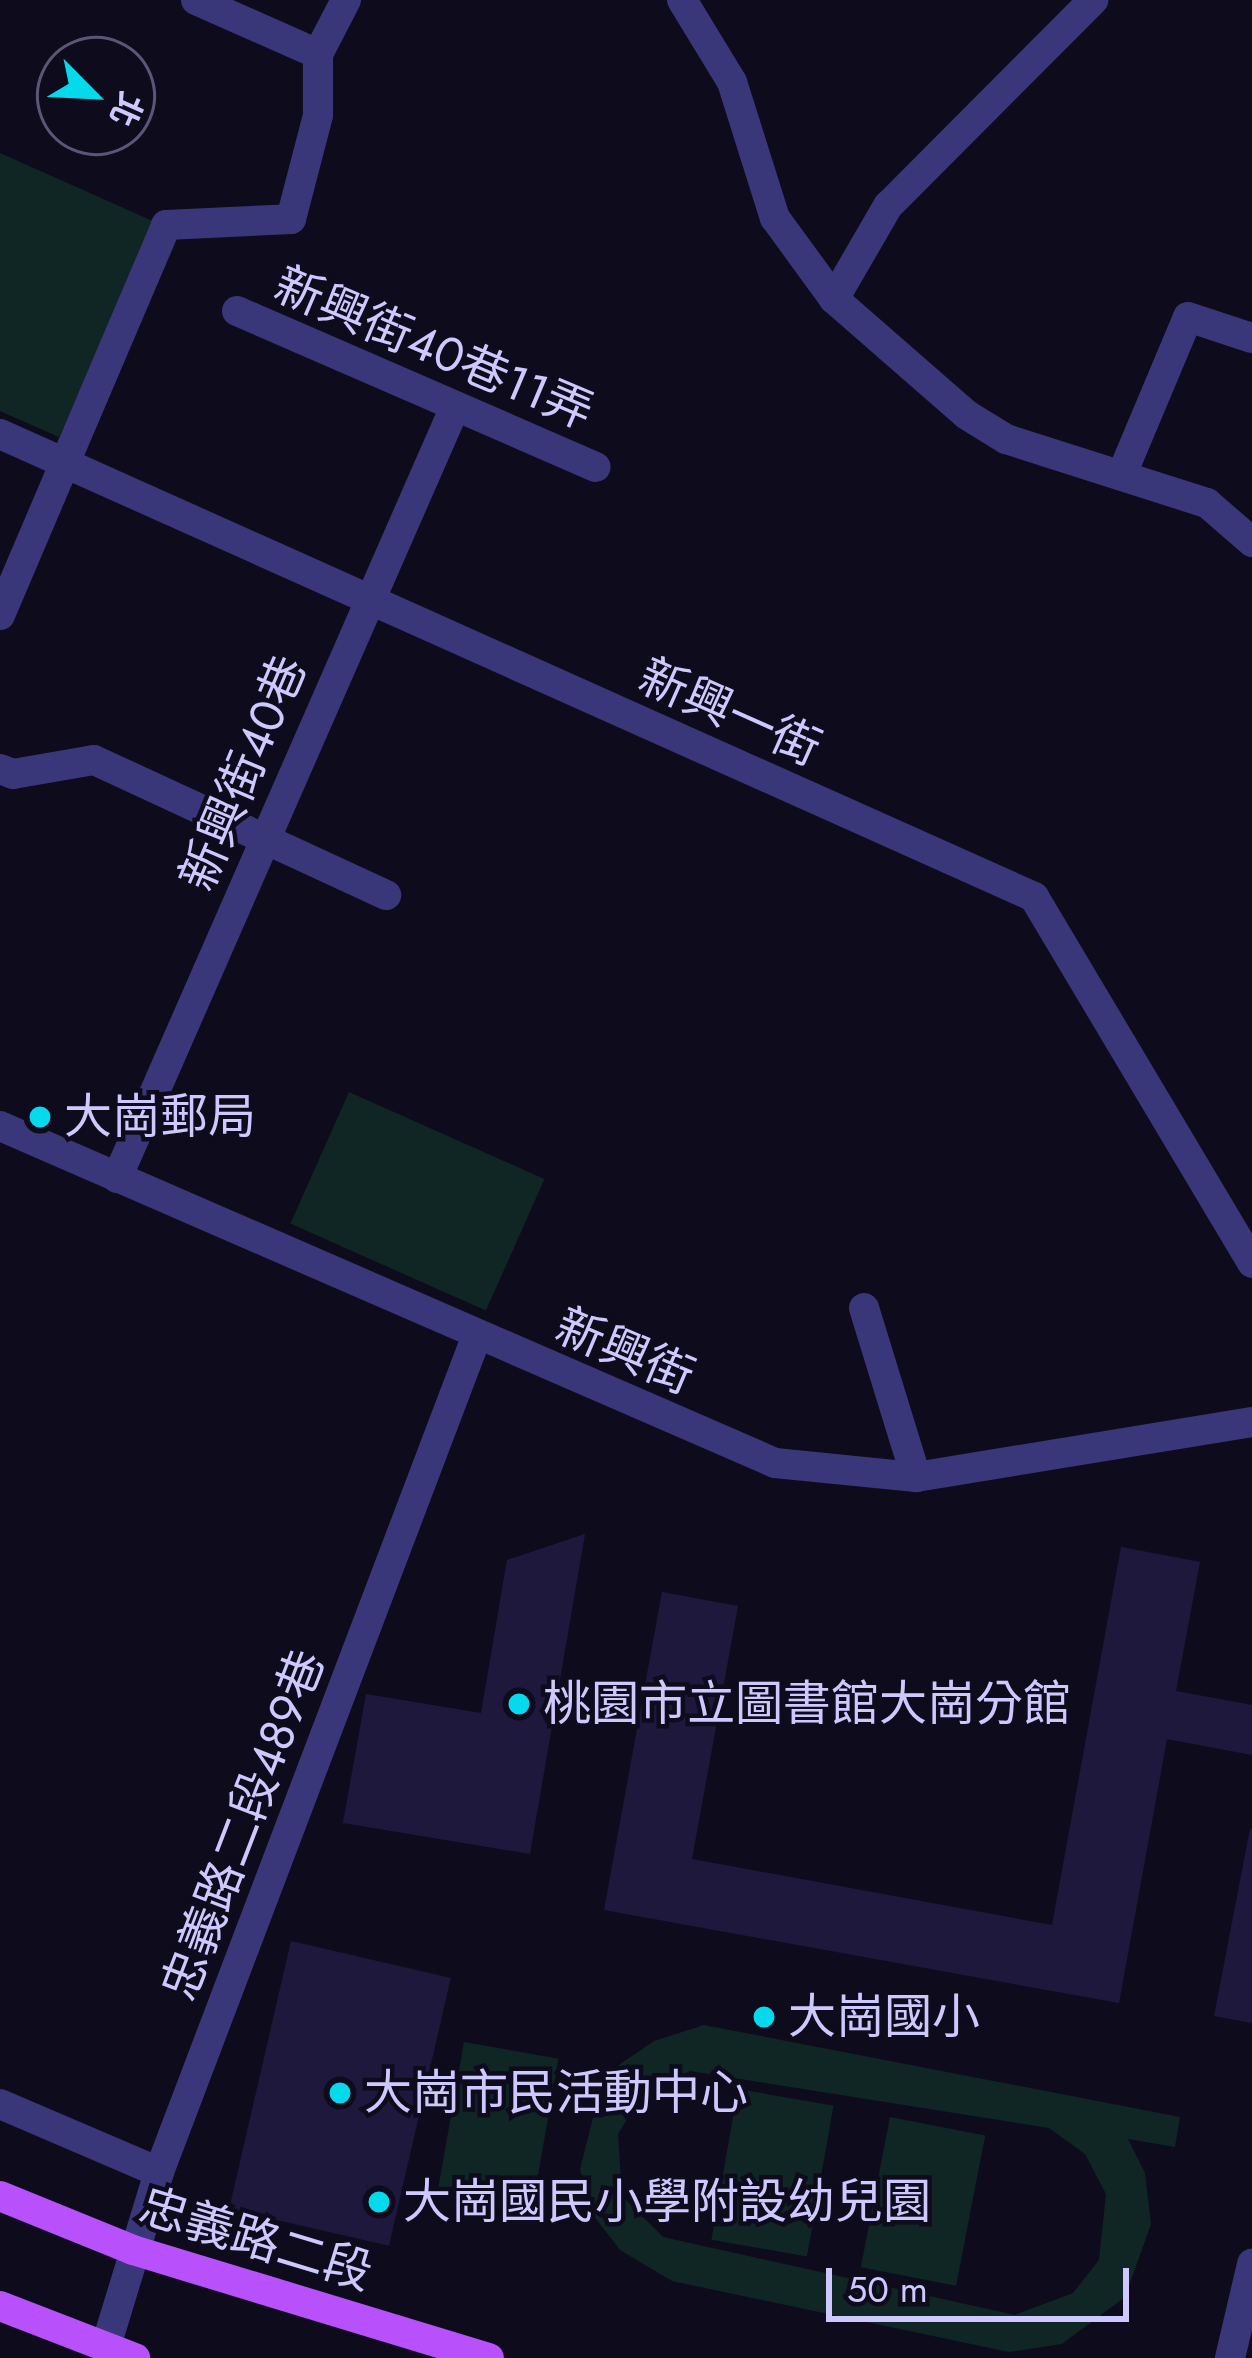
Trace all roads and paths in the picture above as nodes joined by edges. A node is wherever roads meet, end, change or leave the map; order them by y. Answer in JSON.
{"nodes":[{"id":1,"x":196,"y":0,"type":"edge"},
{"id":2,"x":346,"y":0,"type":"edge"},
{"id":3,"x":682,"y":0,"type":"edge"},
{"id":4,"x":1093,"y":0,"type":"edge"},
{"id":5,"x":318,"y":54,"type":"junction"},
{"id":6,"x":834,"y":299,"type":"junction"},
{"id":7,"x":237,"y":311,"type":"dead end"},
{"id":8,"x":1252,"y":338,"type":"edge"},
{"id":9,"x":455,"y":406,"type":"junction"},
{"id":10,"x":0,"y":434,"type":"edge"},
{"id":11,"x":67,"y":464,"type":"junction"},
{"id":12,"x":595,"y":467,"type":"dead end"},
{"id":13,"x":1122,"y":474,"type":"junction"},
{"id":14,"x":1252,"y":542,"type":"edge"},
{"id":15,"x":368,"y":599,"type":"junction"},
{"id":16,"x":0,"y":615,"type":"edge"},
{"id":17,"x":0,"y":769,"type":"edge"},
{"id":18,"x":265,"y":836,"type":"junction"},
{"id":19,"x":386,"y":896,"type":"dead end"},
{"id":20,"x":0,"y":1126,"type":"edge"},
{"id":21,"x":117,"y":1178,"type":"junction"},
{"id":22,"x":1252,"y":1263,"type":"edge"},
{"id":23,"x":864,"y":1308,"type":"dead end"},
{"id":24,"x":476,"y":1338,"type":"junction"},
{"id":25,"x":1252,"y":1422,"type":"edge"},
{"id":26,"x":916,"y":1477,"type":"junction"},
{"id":27,"x":0,"y":2104,"type":"edge"},
{"id":28,"x":159,"y":2172,"type":"junction"},
{"id":29,"x":0,"y":2196,"type":"edge"},
{"id":30,"x":133,"y":2250,"type":"junction"},
{"id":31,"x":1252,"y":2264,"type":"edge"},
{"id":32,"x":0,"y":2306,"type":"edge"},
{"id":33,"x":120,"y":2353,"type":"edge"},
{"id":34,"x":489,"y":2358,"type":"edge"},
{"id":35,"x":1230,"y":2358,"type":"edge"}],
"edges":[{"from":1,"to":5,"type":"street"},
{"from":2,"to":5,"type":"street"},
{"from":3,"to":6,"type":"street"},
{"from":4,"to":6,"type":"street"},
{"from":5,"to":11,"type":"street"},
{"from":6,"to":13,"type":"street"},
{"from":7,"to":9,"type":"street","name":"新興街40巷11弄"},
{"from":8,"to":13,"type":"street"},
{"from":9,"to":12,"type":"street","name":"新興街40巷11弄"},
{"from":9,"to":15,"type":"street","name":"新興街40巷"},
{"from":10,"to":11,"type":"street","name":"新興一街"},
{"from":11,"to":15,"type":"street","name":"新興一街"},
{"from":11,"to":16,"type":"street"},
{"from":13,"to":14,"type":"street"},
{"from":15,"to":18,"type":"street","name":"新興街40巷"},
{"from":15,"to":22,"type":"street","name":"新興一街"},
{"from":17,"to":18,"type":"street"},
{"from":18,"to":19,"type":"street"},
{"from":18,"to":21,"type":"street","name":"新興街40巷"},
{"from":20,"to":21,"type":"street","name":"新興街"},
{"from":21,"to":24,"type":"street","name":"新興街"},
{"from":23,"to":26,"type":"street"},
{"from":24,"to":26,"type":"street","name":"新興街"},
{"from":24,"to":28,"type":"street","name":"忠義路二段489巷"},
{"from":25,"to":26,"type":"street","name":"新興街"},
{"from":27,"to":28,"type":"street"},
{"from":28,"to":30,"type":"street","name":"忠義路二段489巷"},
{"from":29,"to":30,"type":"main road","name":"忠義路二段"},
{"from":30,"to":33,"type":"street","name":"忠義路二段489巷"},
{"from":30,"to":34,"type":"main road","name":"忠義路二段"},
{"from":31,"to":35,"type":"street"},
{"from":32,"to":33,"type":"main road"}]}
